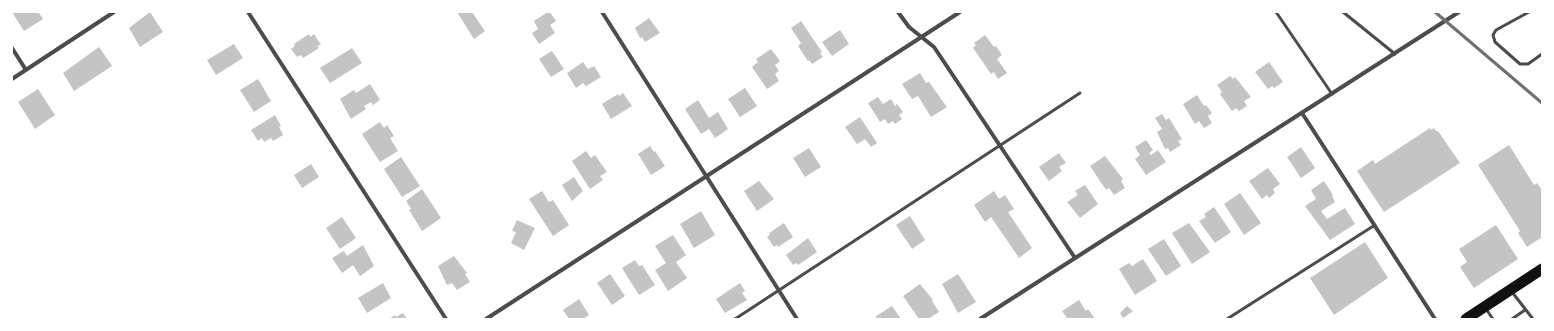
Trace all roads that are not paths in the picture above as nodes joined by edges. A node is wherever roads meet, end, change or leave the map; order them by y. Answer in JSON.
{"nodes":[{"id":1,"x":114,"y":12,"type":"edge"},
{"id":2,"x":248,"y":12,"type":"edge"},
{"id":3,"x":602,"y":12,"type":"edge"},
{"id":4,"x":898,"y":12,"type":"edge"},
{"id":5,"x":960,"y":12,"type":"edge"},
{"id":6,"x":1276,"y":12,"type":"edge"},
{"id":7,"x":1343,"y":12,"type":"edge"},
{"id":8,"x":1459,"y":12,"type":"edge"},
{"id":9,"x":1529,"y":12,"type":"edge"},
{"id":10,"x":922,"y":37,"type":"junction"},
{"id":11,"x":12,"y":48,"type":"edge"},
{"id":12,"x":1395,"y":54,"type":"junction"},
{"id":13,"x":1542,"y":54,"type":"edge"},
{"id":14,"x":26,"y":70,"type":"junction"},
{"id":15,"x":12,"y":79,"type":"edge"},
{"id":16,"x":1080,"y":93,"type":"dead end"},
{"id":17,"x":1332,"y":94,"type":"junction"},
{"id":18,"x":1302,"y":113,"type":"junction"},
{"id":19,"x":1000,"y":145,"type":"junction"},
{"id":20,"x":706,"y":176,"type":"junction"},
{"id":21,"x":1374,"y":225,"type":"junction"},
{"id":22,"x":1075,"y":258,"type":"junction"},
{"id":23,"x":1542,"y":269,"type":"edge"},
{"id":24,"x":779,"y":290,"type":"junction"},
{"id":25,"x":1511,"y":290,"type":"junction"},
{"id":26,"x":1485,"y":307,"type":"junction"},
{"id":27,"x":1525,"y":310,"type":"junction"},
{"id":28,"x":446,"y":319,"type":"edge"},
{"id":29,"x":486,"y":319,"type":"edge"},
{"id":30,"x":735,"y":319,"type":"edge"},
{"id":31,"x":797,"y":319,"type":"edge"},
{"id":32,"x":980,"y":319,"type":"edge"},
{"id":33,"x":1227,"y":319,"type":"edge"},
{"id":34,"x":1435,"y":319,"type":"edge"},
{"id":35,"x":1466,"y":319,"type":"edge"},
{"id":36,"x":1493,"y":319,"type":"edge"},
{"id":37,"x":1512,"y":319,"type":"edge"},
{"id":38,"x":1533,"y":319,"type":"edge"}],
"edges":[{"from":1,"to":14,"type":"street"},
{"from":2,"to":28,"type":"street"},
{"from":3,"to":20,"type":"street"},
{"from":4,"to":10,"type":"street"},
{"from":5,"to":10,"type":"street"},
{"from":6,"to":17,"type":"lane"},
{"from":7,"to":12,"type":"lane"},
{"from":8,"to":12,"type":"street"},
{"from":9,"to":13,"type":"lane"},
{"from":10,"to":19,"type":"street"},
{"from":10,"to":20,"type":"street"},
{"from":11,"to":14,"type":"street"},
{"from":12,"to":17,"type":"street"},
{"from":14,"to":15,"type":"street"},
{"from":16,"to":19,"type":"lane"},
{"from":17,"to":18,"type":"street"},
{"from":18,"to":21,"type":"street"},
{"from":18,"to":22,"type":"street"},
{"from":19,"to":22,"type":"street"},
{"from":19,"to":24,"type":"lane"},
{"from":20,"to":24,"type":"street"},
{"from":20,"to":29,"type":"street"},
{"from":21,"to":33,"type":"lane"},
{"from":21,"to":34,"type":"street"},
{"from":22,"to":32,"type":"street"},
{"from":23,"to":25,"type":"highway"},
{"from":24,"to":30,"type":"lane"},
{"from":24,"to":31,"type":"street"},
{"from":25,"to":26,"type":"highway"},
{"from":25,"to":27,"type":"lane"},
{"from":26,"to":35,"type":"highway"},
{"from":26,"to":36,"type":"lane"},
{"from":27,"to":37,"type":"lane"},
{"from":27,"to":38,"type":"lane"}]}
